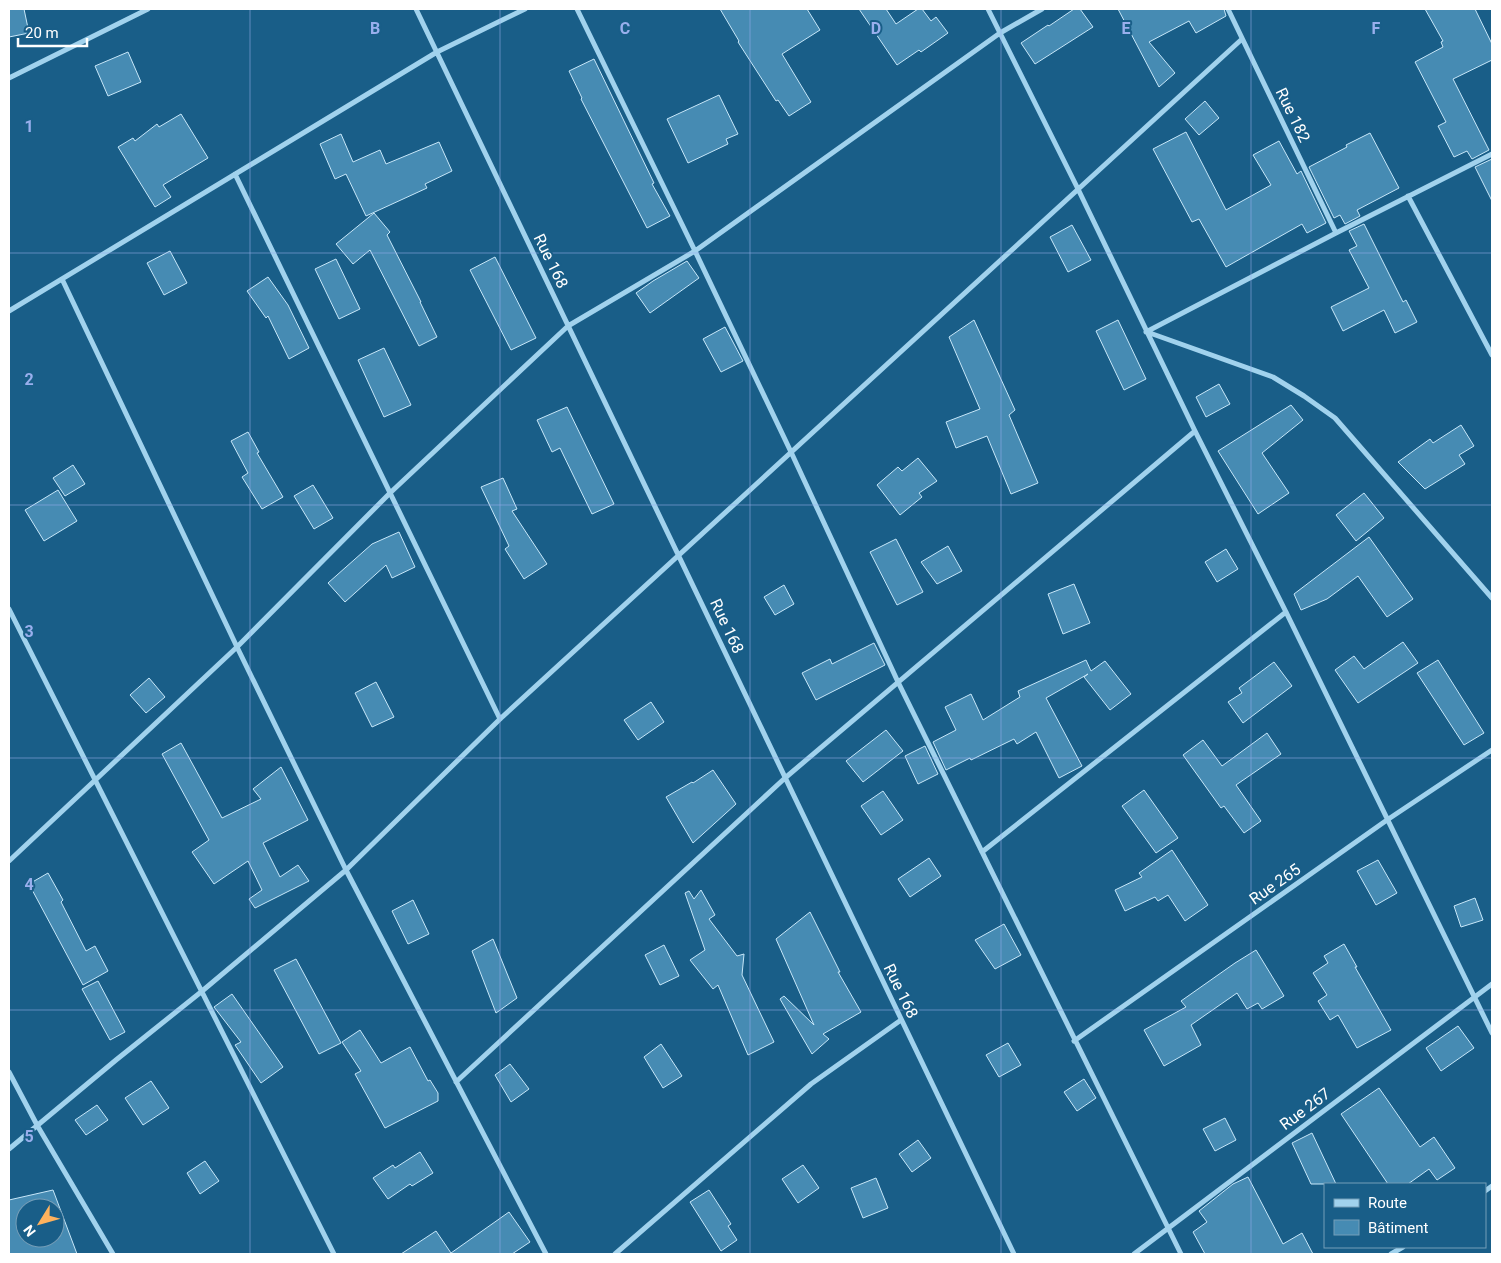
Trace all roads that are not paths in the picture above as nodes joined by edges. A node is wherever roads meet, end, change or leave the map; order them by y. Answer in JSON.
{"nodes":[{"id":1,"x":148,"y":9,"type":"edge"},
{"id":2,"x":416,"y":9,"type":"edge"},
{"id":3,"x":525,"y":9,"type":"edge"},
{"id":4,"x":577,"y":9,"type":"edge"},
{"id":5,"x":988,"y":9,"type":"edge"},
{"id":6,"x":1042,"y":9,"type":"edge"},
{"id":7,"x":1228,"y":9,"type":"edge"},
{"id":8,"x":1000,"y":32,"type":"junction"},
{"id":9,"x":1242,"y":39,"type":"junction"},
{"id":10,"x":437,"y":52,"type":"junction"},
{"id":11,"x":9,"y":78,"type":"edge"},
{"id":12,"x":1492,"y":154,"type":"edge"},
{"id":13,"x":235,"y":174,"type":"junction"},
{"id":14,"x":1078,"y":190,"type":"junction"},
{"id":15,"x":1408,"y":196,"type":"junction"},
{"id":16,"x":1336,"y":233,"type":"junction"},
{"id":17,"x":695,"y":251,"type":"junction"},
{"id":18,"x":62,"y":279,"type":"junction"},
{"id":19,"x":9,"y":311,"type":"edge"},
{"id":20,"x":568,"y":326,"type":"junction"},
{"id":21,"x":1146,"y":332,"type":"junction"},
{"id":22,"x":1492,"y":355,"type":"edge"},
{"id":23,"x":1195,"y":431,"type":"junction"},
{"id":24,"x":791,"y":452,"type":"junction"},
{"id":25,"x":390,"y":493,"type":"junction"},
{"id":26,"x":679,"y":555,"type":"junction"},
{"id":27,"x":1492,"y":598,"type":"edge"},
{"id":28,"x":9,"y":609,"type":"edge"},
{"id":29,"x":1286,"y":612,"type":"junction"},
{"id":30,"x":237,"y":647,"type":"junction"},
{"id":31,"x":898,"y":682,"type":"junction"},
{"id":32,"x":500,"y":719,"type":"junction"},
{"id":33,"x":1492,"y":750,"type":"edge"},
{"id":34,"x":785,"y":778,"type":"junction"},
{"id":35,"x":94,"y":779,"type":"junction"},
{"id":36,"x":1387,"y":820,"type":"junction"},
{"id":37,"x":982,"y":852,"type":"junction"},
{"id":38,"x":9,"y":861,"type":"edge"},
{"id":39,"x":346,"y":870,"type":"junction"},
{"id":40,"x":1492,"y":984,"type":"edge"},
{"id":41,"x":201,"y":992,"type":"junction"},
{"id":42,"x":1475,"y":997,"type":"junction"},
{"id":43,"x":901,"y":1020,"type":"junction"},
{"id":44,"x":1492,"y":1033,"type":"edge"},
{"id":45,"x":1074,"y":1041,"type":"junction"},
{"id":46,"x":9,"y":1072,"type":"edge"},
{"id":47,"x":456,"y":1082,"type":"junction"},
{"id":48,"x":37,"y":1125,"type":"junction"},
{"id":49,"x":9,"y":1149,"type":"edge"},
{"id":50,"x":1168,"y":1228,"type":"junction"},
{"id":51,"x":113,"y":1254,"type":"edge"},
{"id":52,"x":334,"y":1254,"type":"edge"},
{"id":53,"x":546,"y":1254,"type":"edge"},
{"id":54,"x":615,"y":1254,"type":"edge"},
{"id":55,"x":1014,"y":1254,"type":"edge"},
{"id":56,"x":1134,"y":1254,"type":"edge"},
{"id":57,"x":1181,"y":1254,"type":"edge"}],
"edges":[{"from":1,"to":11,"type":"street"},
{"from":2,"to":10,"type":"street","name":"Rue 168"},
{"from":3,"to":10,"type":"street"},
{"from":4,"to":17,"type":"street"},
{"from":5,"to":8,"type":"street"},
{"from":6,"to":8,"type":"street"},
{"from":7,"to":9,"type":"street","name":"Rue 182"},
{"from":8,"to":14,"type":"street"},
{"from":8,"to":17,"type":"street"},
{"from":9,"to":14,"type":"street"},
{"from":9,"to":16,"type":"street","name":"Rue 182"},
{"from":10,"to":13,"type":"street"},
{"from":10,"to":20,"type":"street","name":"Rue 168"},
{"from":12,"to":15,"type":"street"},
{"from":13,"to":18,"type":"street"},
{"from":13,"to":25,"type":"street"},
{"from":14,"to":21,"type":"street"},
{"from":14,"to":24,"type":"street"},
{"from":15,"to":16,"type":"street"},
{"from":15,"to":22,"type":"street"},
{"from":16,"to":21,"type":"street"},
{"from":17,"to":20,"type":"street"},
{"from":17,"to":24,"type":"street"},
{"from":18,"to":19,"type":"street"},
{"from":18,"to":30,"type":"street"},
{"from":20,"to":25,"type":"street"},
{"from":20,"to":26,"type":"street","name":"Rue 168"},
{"from":21,"to":23,"type":"street"},
{"from":21,"to":27,"type":"street"},
{"from":23,"to":29,"type":"street"},
{"from":23,"to":31,"type":"street"},
{"from":24,"to":26,"type":"street"},
{"from":24,"to":31,"type":"street"},
{"from":25,"to":30,"type":"street"},
{"from":25,"to":32,"type":"street"},
{"from":26,"to":32,"type":"street"},
{"from":26,"to":34,"type":"street","name":"Rue 168"},
{"from":28,"to":35,"type":"street"},
{"from":29,"to":36,"type":"street"},
{"from":29,"to":37,"type":"street"},
{"from":30,"to":35,"type":"street"},
{"from":30,"to":39,"type":"street"},
{"from":31,"to":34,"type":"street"},
{"from":31,"to":37,"type":"street"},
{"from":32,"to":39,"type":"street"},
{"from":33,"to":36,"type":"street","name":"Rue 265"},
{"from":34,"to":43,"type":"street","name":"Rue 168"},
{"from":34,"to":47,"type":"street"},
{"from":35,"to":38,"type":"street"},
{"from":35,"to":41,"type":"street"},
{"from":36,"to":42,"type":"street"},
{"from":36,"to":45,"type":"street","name":"Rue 265"},
{"from":37,"to":45,"type":"street"},
{"from":39,"to":41,"type":"street"},
{"from":39,"to":47,"type":"street"},
{"from":40,"to":42,"type":"street","name":"Rue 267"},
{"from":41,"to":48,"type":"street"},
{"from":41,"to":52,"type":"street"},
{"from":42,"to":44,"type":"street"},
{"from":42,"to":50,"type":"street","name":"Rue 267"},
{"from":43,"to":54,"type":"street"},
{"from":43,"to":55,"type":"street","name":"Rue 168"},
{"from":45,"to":50,"type":"street"},
{"from":46,"to":48,"type":"street"},
{"from":47,"to":53,"type":"street"},
{"from":48,"to":49,"type":"street"},
{"from":48,"to":51,"type":"street"},
{"from":50,"to":56,"type":"street","name":"Rue 267"},
{"from":50,"to":57,"type":"street"}]}
